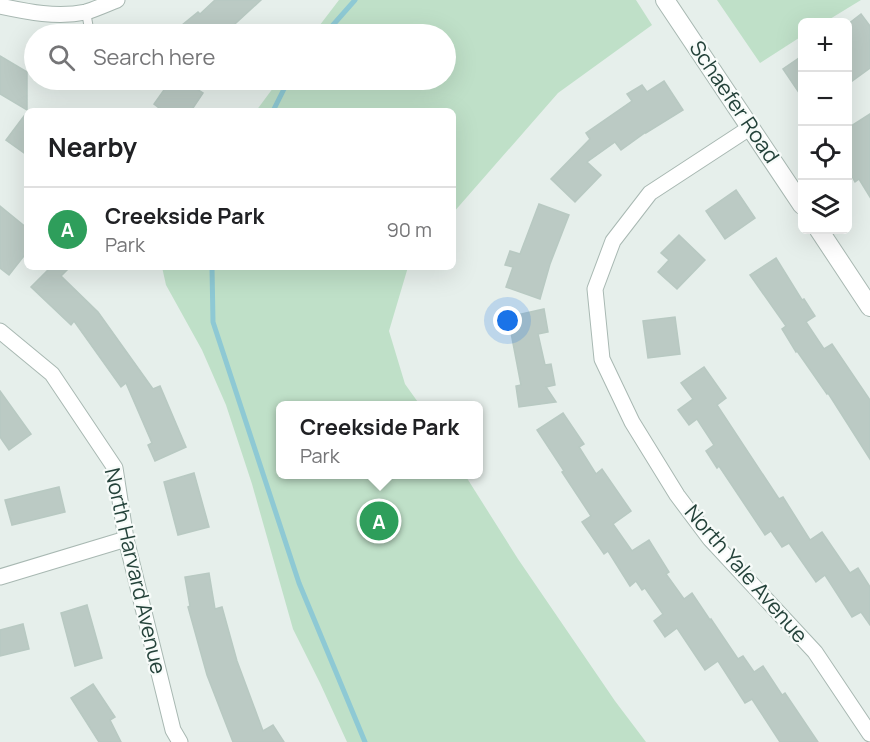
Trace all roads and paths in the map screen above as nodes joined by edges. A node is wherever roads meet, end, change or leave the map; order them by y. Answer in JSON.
{"nodes":[{"id":1,"x":117,"y":0,"type":"edge"},
{"id":2,"x":665,"y":0,"type":"edge"},
{"id":3,"x":0,"y":6,"type":"edge"},
{"id":4,"x":86,"y":12,"type":"junction"},
{"id":5,"x":88,"y":24,"type":"edge"},
{"id":6,"x":751,"y":127,"type":"junction"},
{"id":7,"x":798,"y":199,"type":"edge"},
{"id":8,"x":822,"y":234,"type":"edge"},
{"id":9,"x":870,"y":307,"type":"edge"},
{"id":10,"x":0,"y":331,"type":"edge"},
{"id":11,"x":126,"y":539,"type":"junction"},
{"id":12,"x":0,"y":578,"type":"edge"},
{"id":13,"x":870,"y":734,"type":"edge"},
{"id":14,"x":180,"y":742,"type":"edge"}],
"edges":[{"from":1,"to":4,"type":"street"},
{"from":2,"to":6,"type":"street","name":"Schaefer Road"},
{"from":3,"to":4,"type":"street"},
{"from":4,"to":5,"type":"lane"},
{"from":6,"to":7,"type":"street","name":"Schaefer Road"},
{"from":6,"to":13,"type":"street","name":"North Yale Avenue"},
{"from":8,"to":9,"type":"street"},
{"from":10,"to":11,"type":"street","name":"North Harvard Avenue"},
{"from":11,"to":12,"type":"street"},
{"from":11,"to":14,"type":"street","name":"North Harvard Avenue"}]}
